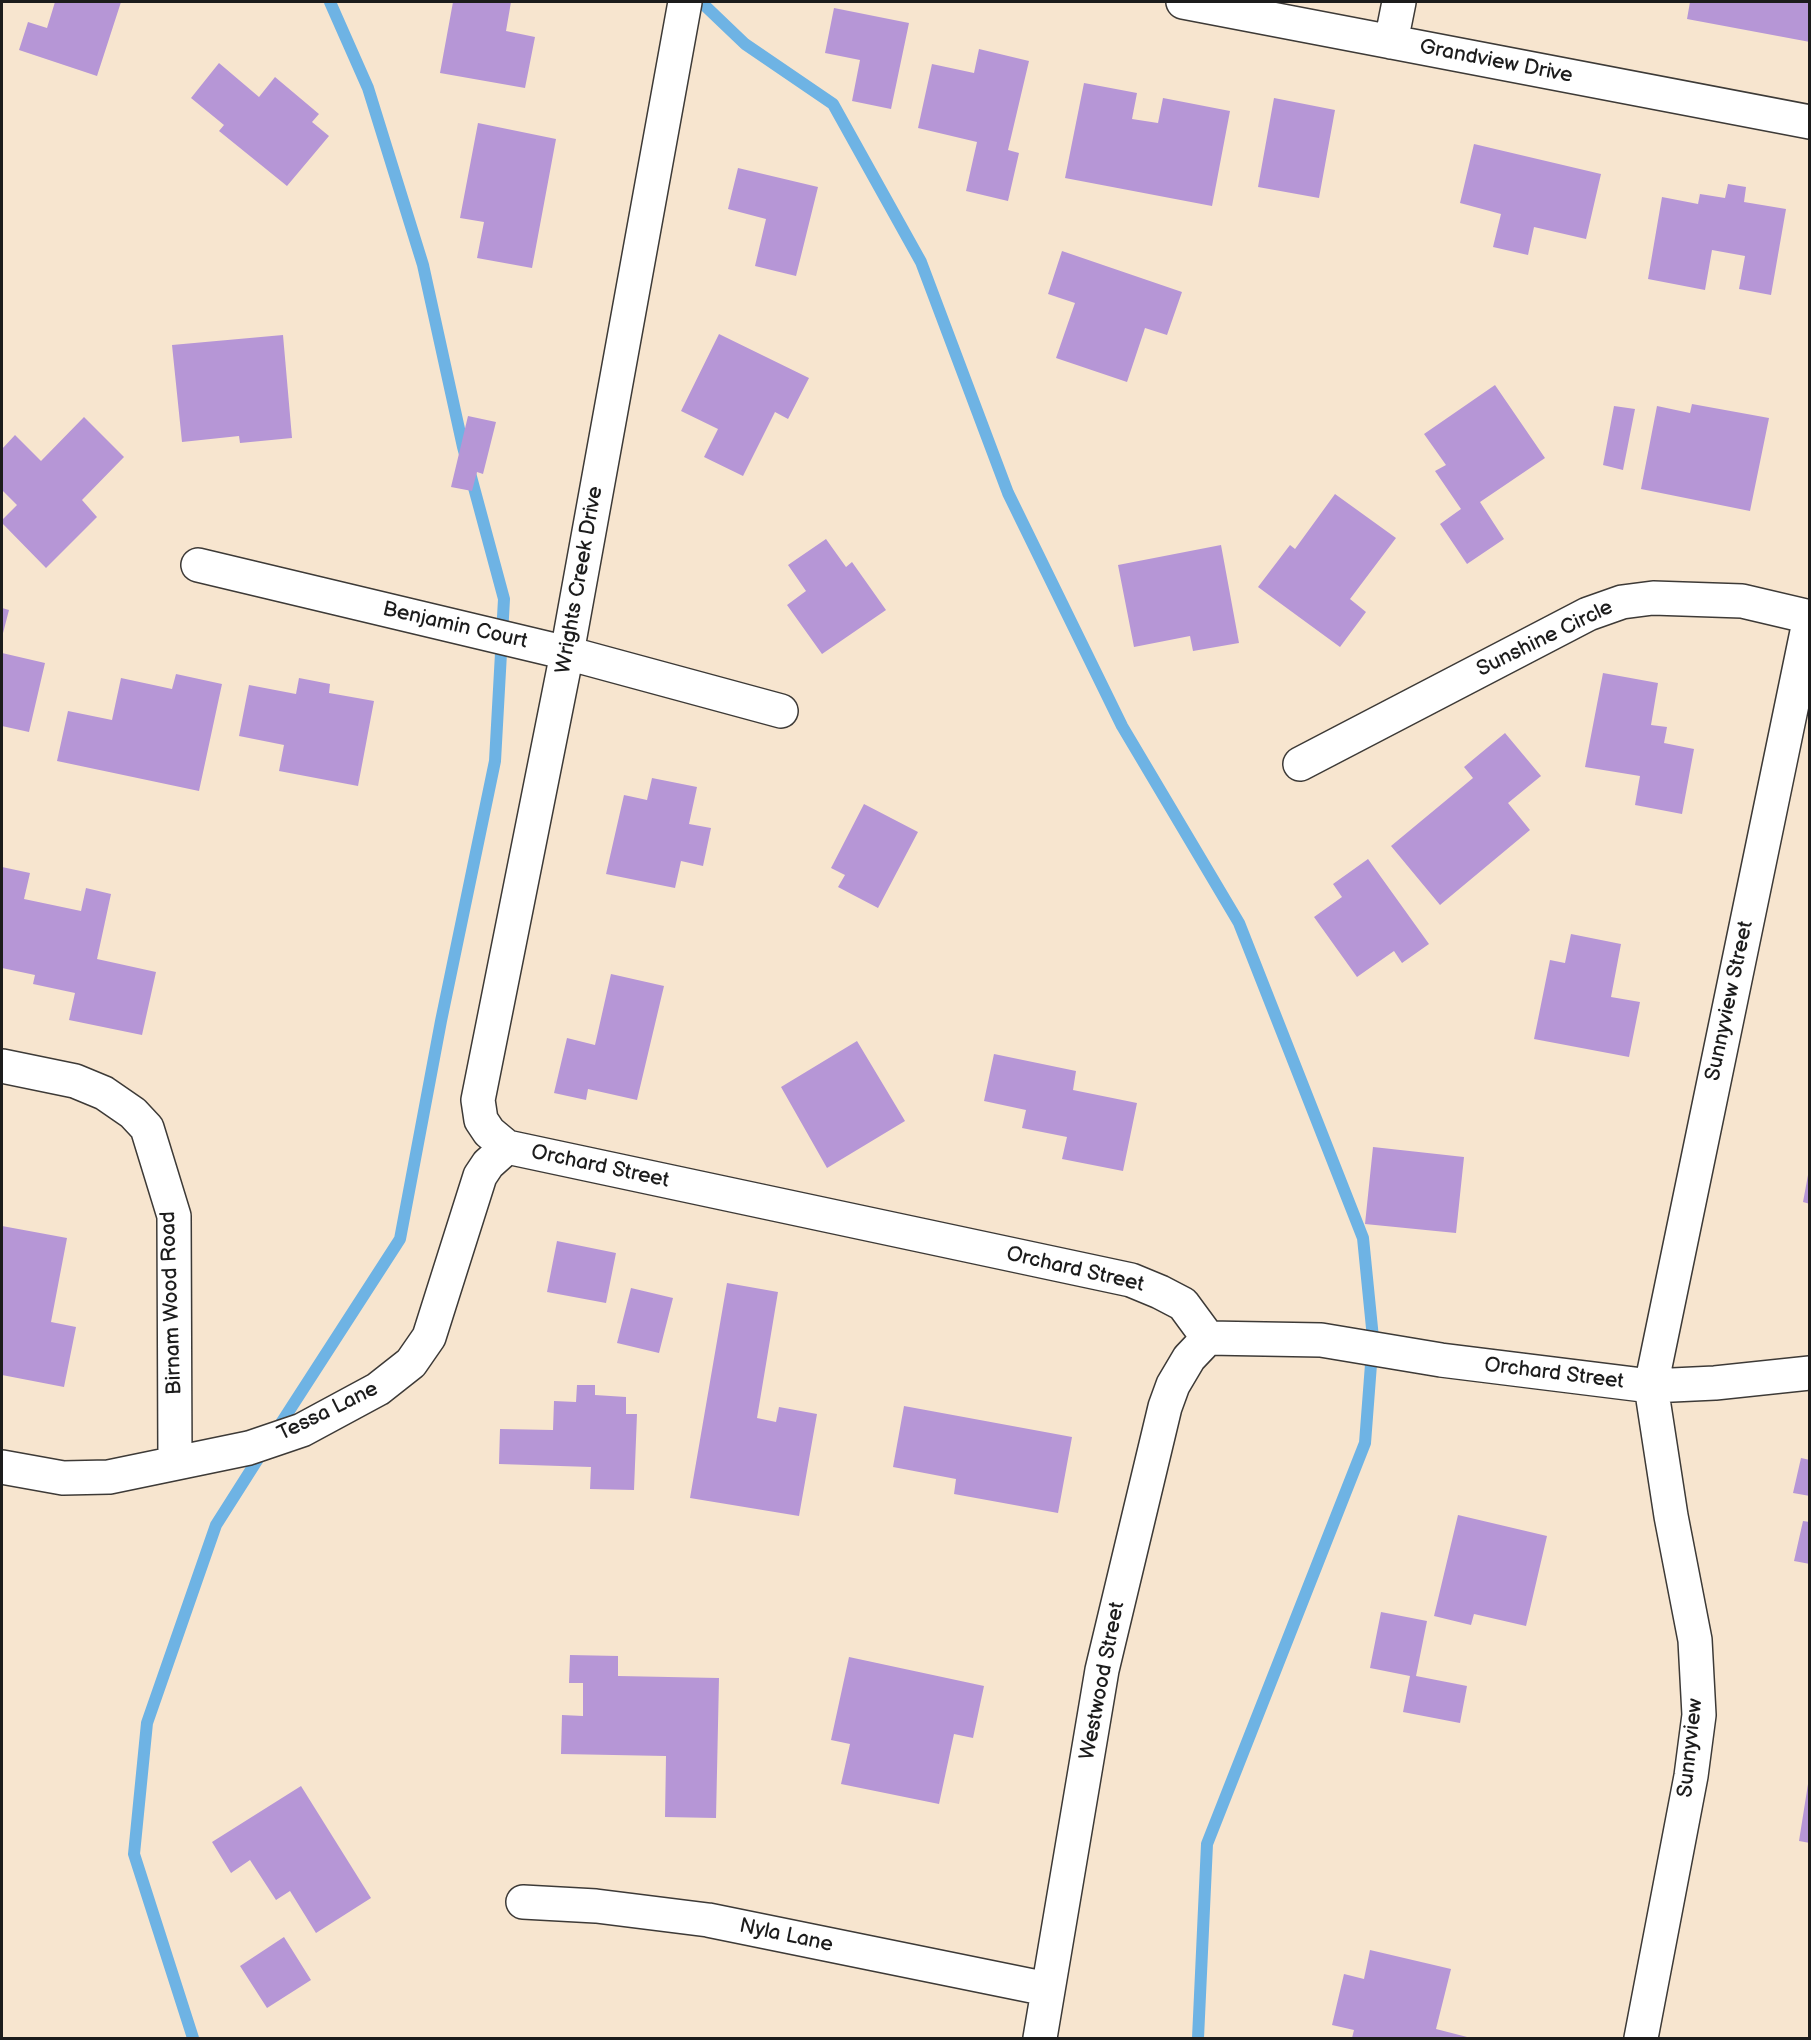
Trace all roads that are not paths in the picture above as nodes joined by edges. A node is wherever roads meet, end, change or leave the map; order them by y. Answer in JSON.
{"nodes":[{"id":1,"x":686,"y":2,"type":"edge"},
{"id":2,"x":1183,"y":2,"type":"edge"},
{"id":3,"x":1399,"y":2,"type":"edge"},
{"id":4,"x":1391,"y":42,"type":"junction"},
{"id":5,"x":1809,"y":122,"type":"edge"},
{"id":6,"x":198,"y":565,"type":"dead end"},
{"id":7,"x":1809,"y":617,"type":"edge"},
{"id":8,"x":567,"y":652,"type":"junction"},
{"id":9,"x":781,"y":711,"type":"dead end"},
{"id":10,"x":1300,"y":764,"type":"dead end"},
{"id":11,"x":2,"y":1066,"type":"edge"},
{"id":12,"x":507,"y":1147,"type":"junction"},
{"id":13,"x":1208,"y":1338,"type":"junction"},
{"id":14,"x":1809,"y":1373,"type":"edge"},
{"id":15,"x":1651,"y":1386,"type":"junction"},
{"id":16,"x":175,"y":1463,"type":"junction"},
{"id":17,"x":2,"y":1467,"type":"edge"},
{"id":18,"x":523,"y":1902,"type":"dead end"},
{"id":19,"x":1047,"y":1989,"type":"junction"},
{"id":20,"x":1040,"y":2038,"type":"edge"},
{"id":21,"x":1641,"y":2038,"type":"edge"}],
"edges":[{"from":1,"to":8,"type":"street","name":"Wrights Creek Drive"},
{"from":2,"to":4,"type":"street","name":"Grandview Drive"},
{"from":3,"to":4,"type":"street"},
{"from":4,"to":5,"type":"street","name":"Grandview Drive"},
{"from":6,"to":8,"type":"street","name":"Benjamin Court"},
{"from":7,"to":10,"type":"street","name":"Sunshine Circle"},
{"from":7,"to":15,"type":"street","name":"Sunnyview Street"},
{"from":8,"to":9,"type":"street","name":"Benjamin Court"},
{"from":8,"to":12,"type":"street","name":"Wrights Creek Drive"},
{"from":11,"to":16,"type":"street","name":"Birnam Wood Road"},
{"from":12,"to":13,"type":"street","name":"Orchard Street"},
{"from":12,"to":16,"type":"street","name":"Tessa Lane"},
{"from":13,"to":15,"type":"street","name":"Orchard Street"},
{"from":13,"to":19,"type":"street","name":"Westwood Street"},
{"from":14,"to":15,"type":"street","name":"Orchard Street"},
{"from":15,"to":21,"type":"street","name":"Sunnyview"},
{"from":16,"to":17,"type":"street","name":"Tessa Lane"},
{"from":18,"to":19,"type":"street","name":"Nyla Lane"},
{"from":19,"to":20,"type":"street","name":"Westwood Street"}]}
